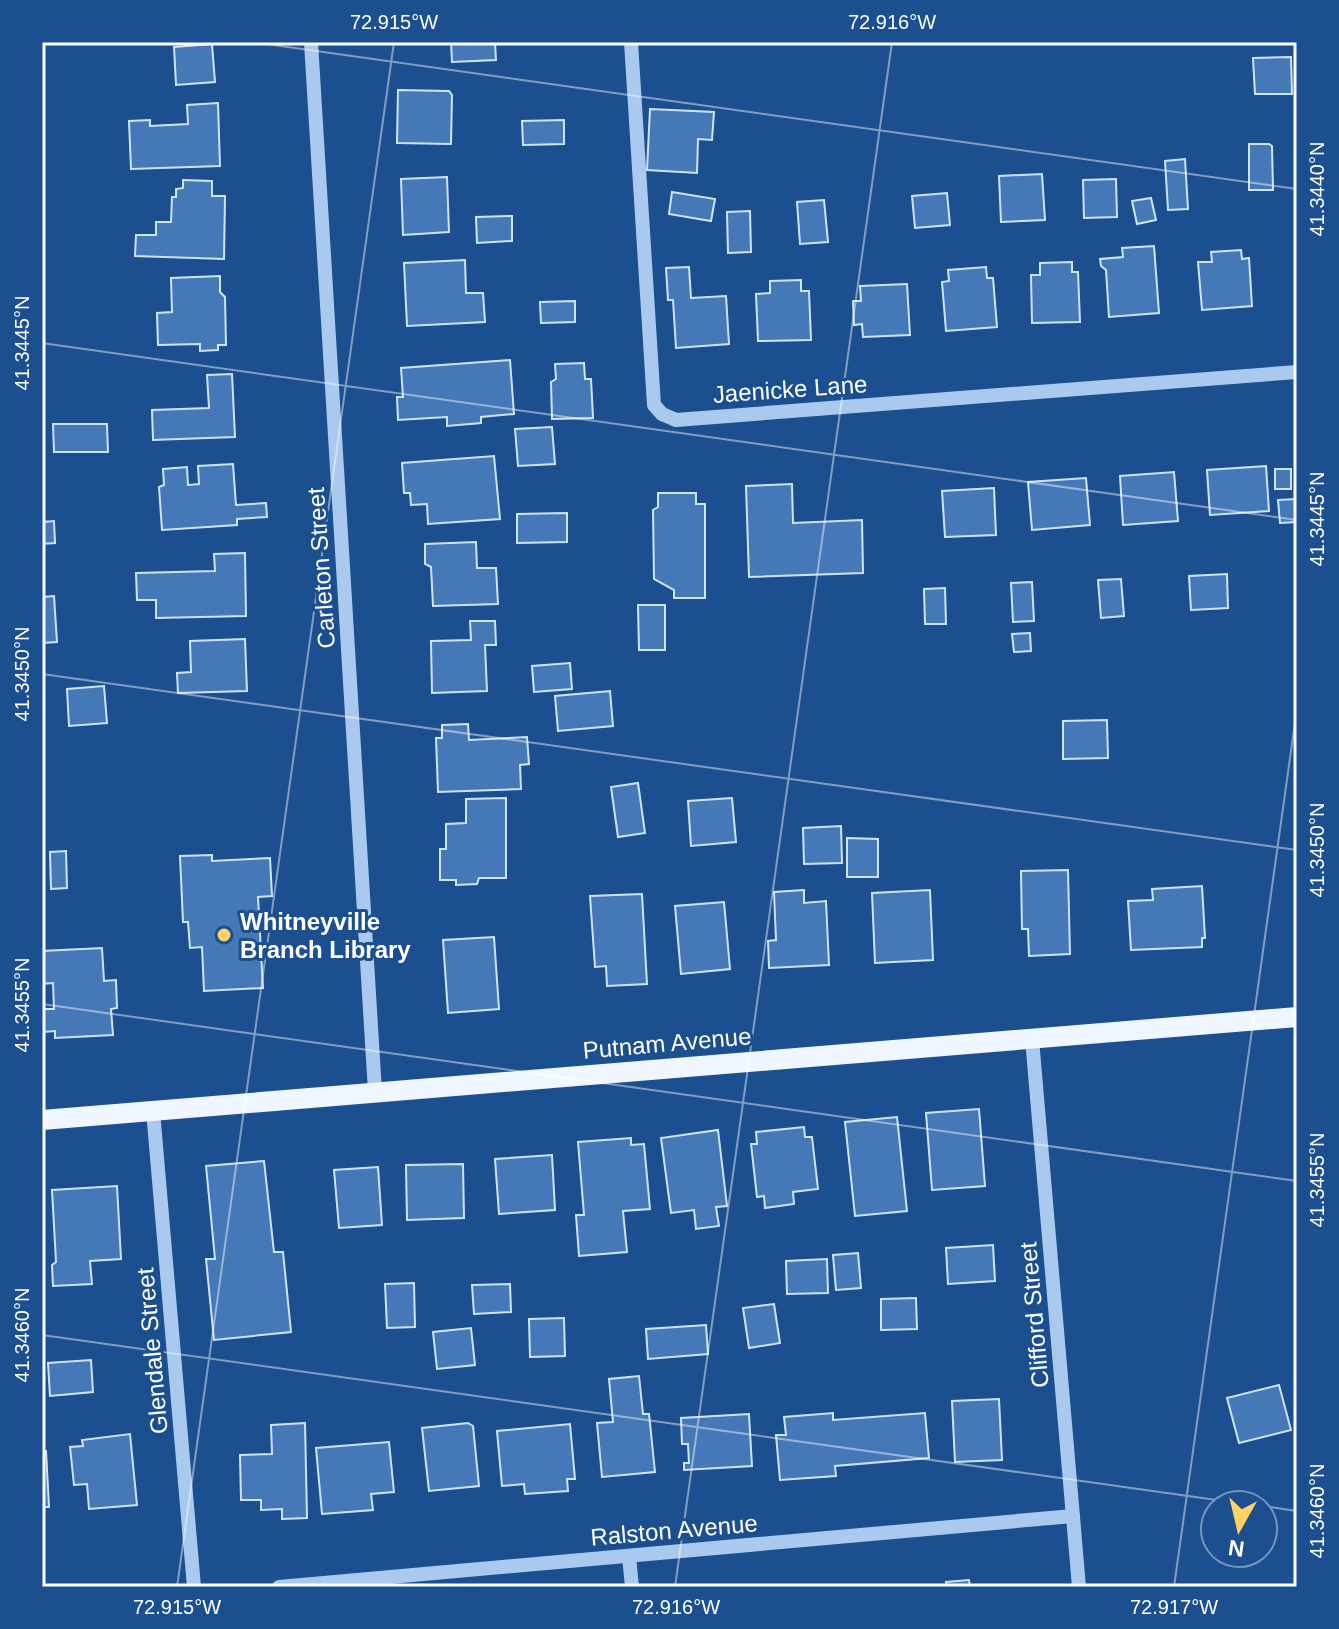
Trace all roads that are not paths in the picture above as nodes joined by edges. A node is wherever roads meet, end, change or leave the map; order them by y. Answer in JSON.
{"nodes":[{"id":1,"x":311,"y":42,"type":"edge"},
{"id":2,"x":631,"y":42,"type":"edge"},
{"id":3,"x":1297,"y":372,"type":"edge"},
{"id":4,"x":1297,"y":1017,"type":"edge"},
{"id":5,"x":1032,"y":1039,"type":"junction"},
{"id":6,"x":375,"y":1092,"type":"junction"},
{"id":7,"x":153,"y":1111,"type":"junction"},
{"id":8,"x":42,"y":1120,"type":"edge"},
{"id":9,"x":1073,"y":1516,"type":"junction"},
{"id":10,"x":629,"y":1556,"type":"junction"},
{"id":11,"x":194,"y":1587,"type":"edge"},
{"id":12,"x":279,"y":1587,"type":"edge"},
{"id":13,"x":632,"y":1587,"type":"edge"},
{"id":14,"x":1079,"y":1587,"type":"edge"}],
"edges":[{"from":1,"to":6,"type":"street","name":"Carleton Street"},
{"from":2,"to":3,"type":"street","name":"Jaenicke Lane"},
{"from":4,"to":5,"type":"main road","name":"Putnam Avenue"},
{"from":5,"to":6,"type":"main road","name":"Putnam Avenue"},
{"from":5,"to":9,"type":"street","name":"Clifford Street"},
{"from":6,"to":7,"type":"main road","name":"Putnam Avenue"},
{"from":7,"to":8,"type":"main road","name":"Putnam Avenue"},
{"from":7,"to":11,"type":"street","name":"Glendale Street"},
{"from":9,"to":10,"type":"street","name":"Ralston Avenue"},
{"from":9,"to":14,"type":"street","name":"Clifford Street"},
{"from":10,"to":12,"type":"street","name":"Ralston Avenue"},
{"from":10,"to":13,"type":"street"}]}
